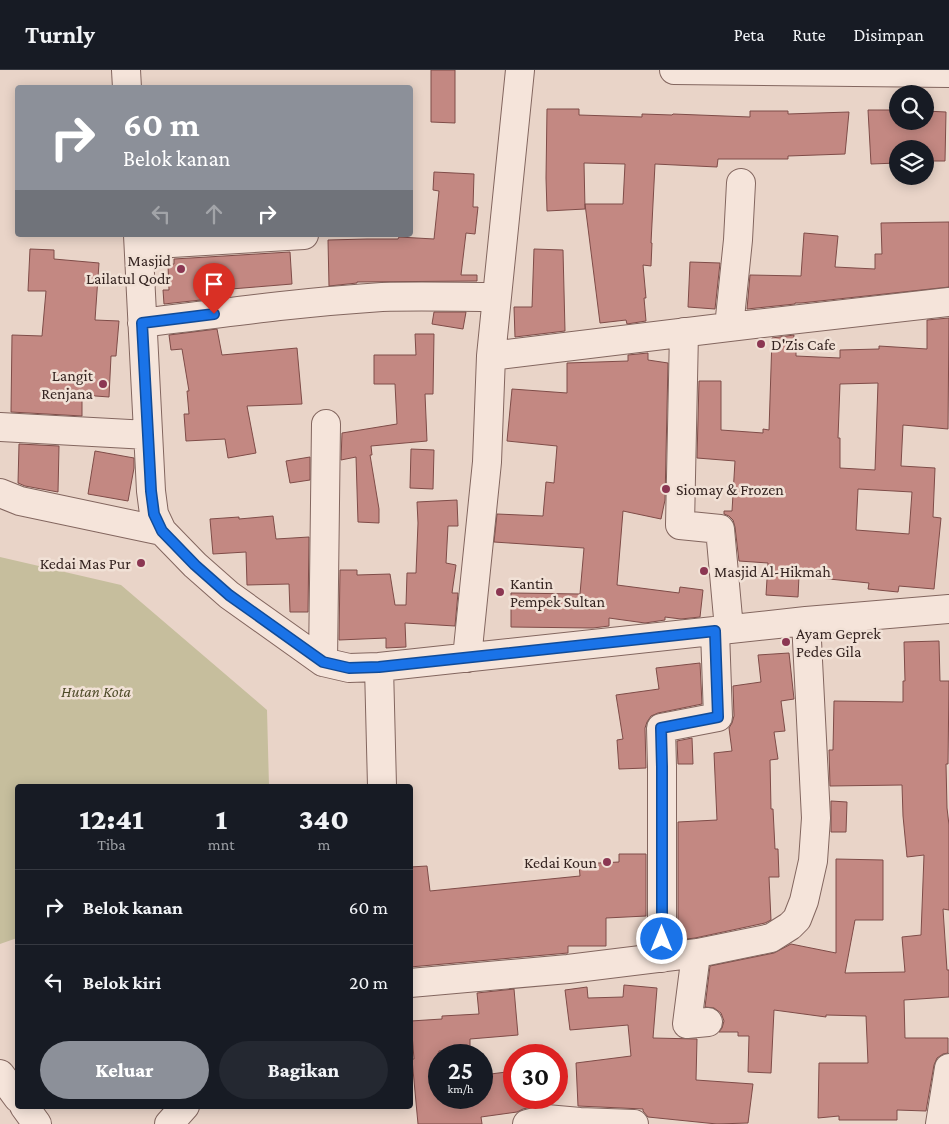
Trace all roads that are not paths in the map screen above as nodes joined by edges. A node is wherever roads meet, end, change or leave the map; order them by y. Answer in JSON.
{"nodes":[{"id":1,"x":126,"y":70,"type":"edge"},
{"id":2,"x":520,"y":70,"type":"edge"},
{"id":3,"x":674,"y":70,"type":"edge"},
{"id":4,"x":949,"y":73,"type":"edge"},
{"id":5,"x":127,"y":85,"type":"edge"},
{"id":6,"x":741,"y":182,"type":"dead end"},
{"id":7,"x":238,"y":237,"type":"edge"},
{"id":8,"x":138,"y":240,"type":"edge"},
{"id":9,"x":497,"y":298,"type":"junction"},
{"id":10,"x":949,"y":302,"type":"edge"},
{"id":11,"x":142,"y":323,"type":"junction"},
{"id":12,"x":729,"y":327,"type":"junction"},
{"id":13,"x":684,"y":332,"type":"junction"},
{"id":14,"x":491,"y":356,"type":"junction"},
{"id":15,"x":326,"y":424,"type":"dead end"},
{"id":16,"x":0,"y":427,"type":"edge"},
{"id":17,"x":148,"y":435,"type":"junction"},
{"id":18,"x":0,"y":493,"type":"edge"},
{"id":19,"x":162,"y":531,"type":"junction"},
{"id":20,"x":949,"y":609,"type":"edge"},
{"id":21,"x":806,"y":621,"type":"junction"},
{"id":22,"x":722,"y":630,"type":"junction"},
{"id":23,"x":467,"y":658,"type":"junction"},
{"id":24,"x":323,"y":662,"type":"junction"},
{"id":25,"x":379,"y":667,"type":"junction"},
{"id":26,"x":382,"y":784,"type":"edge"},
{"id":27,"x":696,"y":954,"type":"junction"},
{"id":28,"x":662,"y":958,"type":"junction"},
{"id":29,"x":413,"y":983,"type":"edge"},
{"id":30,"x":708,"y":1022,"type":"dead end"},
{"id":31,"x":949,"y":1068,"type":"edge"},
{"id":32,"x":0,"y":1074,"type":"edge"},
{"id":33,"x":15,"y":1094,"type":"edge"},
{"id":34,"x":26,"y":1109,"type":"edge"},
{"id":35,"x":182,"y":1109,"type":"edge"},
{"id":36,"x":37,"y":1124,"type":"edge"},
{"id":37,"x":169,"y":1124,"type":"edge"},
{"id":38,"x":527,"y":1124,"type":"edge"},
{"id":39,"x":634,"y":1124,"type":"edge"},
{"id":40,"x":940,"y":1124,"type":"edge"}],
"edges":[{"from":1,"to":5,"type":"street"},
{"from":2,"to":9,"type":"street"},
{"from":3,"to":4,"type":"street"},
{"from":6,"to":12,"type":"street"},
{"from":7,"to":8,"type":"street"},
{"from":8,"to":11,"type":"street"},
{"from":9,"to":11,"type":"street"},
{"from":9,"to":14,"type":"street"},
{"from":10,"to":12,"type":"street"},
{"from":11,"to":17,"type":"street"},
{"from":12,"to":13,"type":"street"},
{"from":13,"to":14,"type":"street"},
{"from":13,"to":22,"type":"street"},
{"from":14,"to":23,"type":"street"},
{"from":15,"to":24,"type":"street"},
{"from":16,"to":17,"type":"street"},
{"from":17,"to":19,"type":"street"},
{"from":18,"to":19,"type":"street"},
{"from":19,"to":24,"type":"street"},
{"from":20,"to":21,"type":"street"},
{"from":21,"to":22,"type":"street"},
{"from":21,"to":27,"type":"street"},
{"from":22,"to":23,"type":"street"},
{"from":22,"to":28,"type":"street"},
{"from":23,"to":25,"type":"street"},
{"from":24,"to":25,"type":"street"},
{"from":25,"to":26,"type":"street"},
{"from":27,"to":28,"type":"street"},
{"from":27,"to":30,"type":"street"},
{"from":28,"to":29,"type":"street"},
{"from":31,"to":40,"type":"street"},
{"from":32,"to":33,"type":"street"},
{"from":34,"to":36,"type":"street"},
{"from":35,"to":37,"type":"street"},
{"from":38,"to":39,"type":"street"}]}
